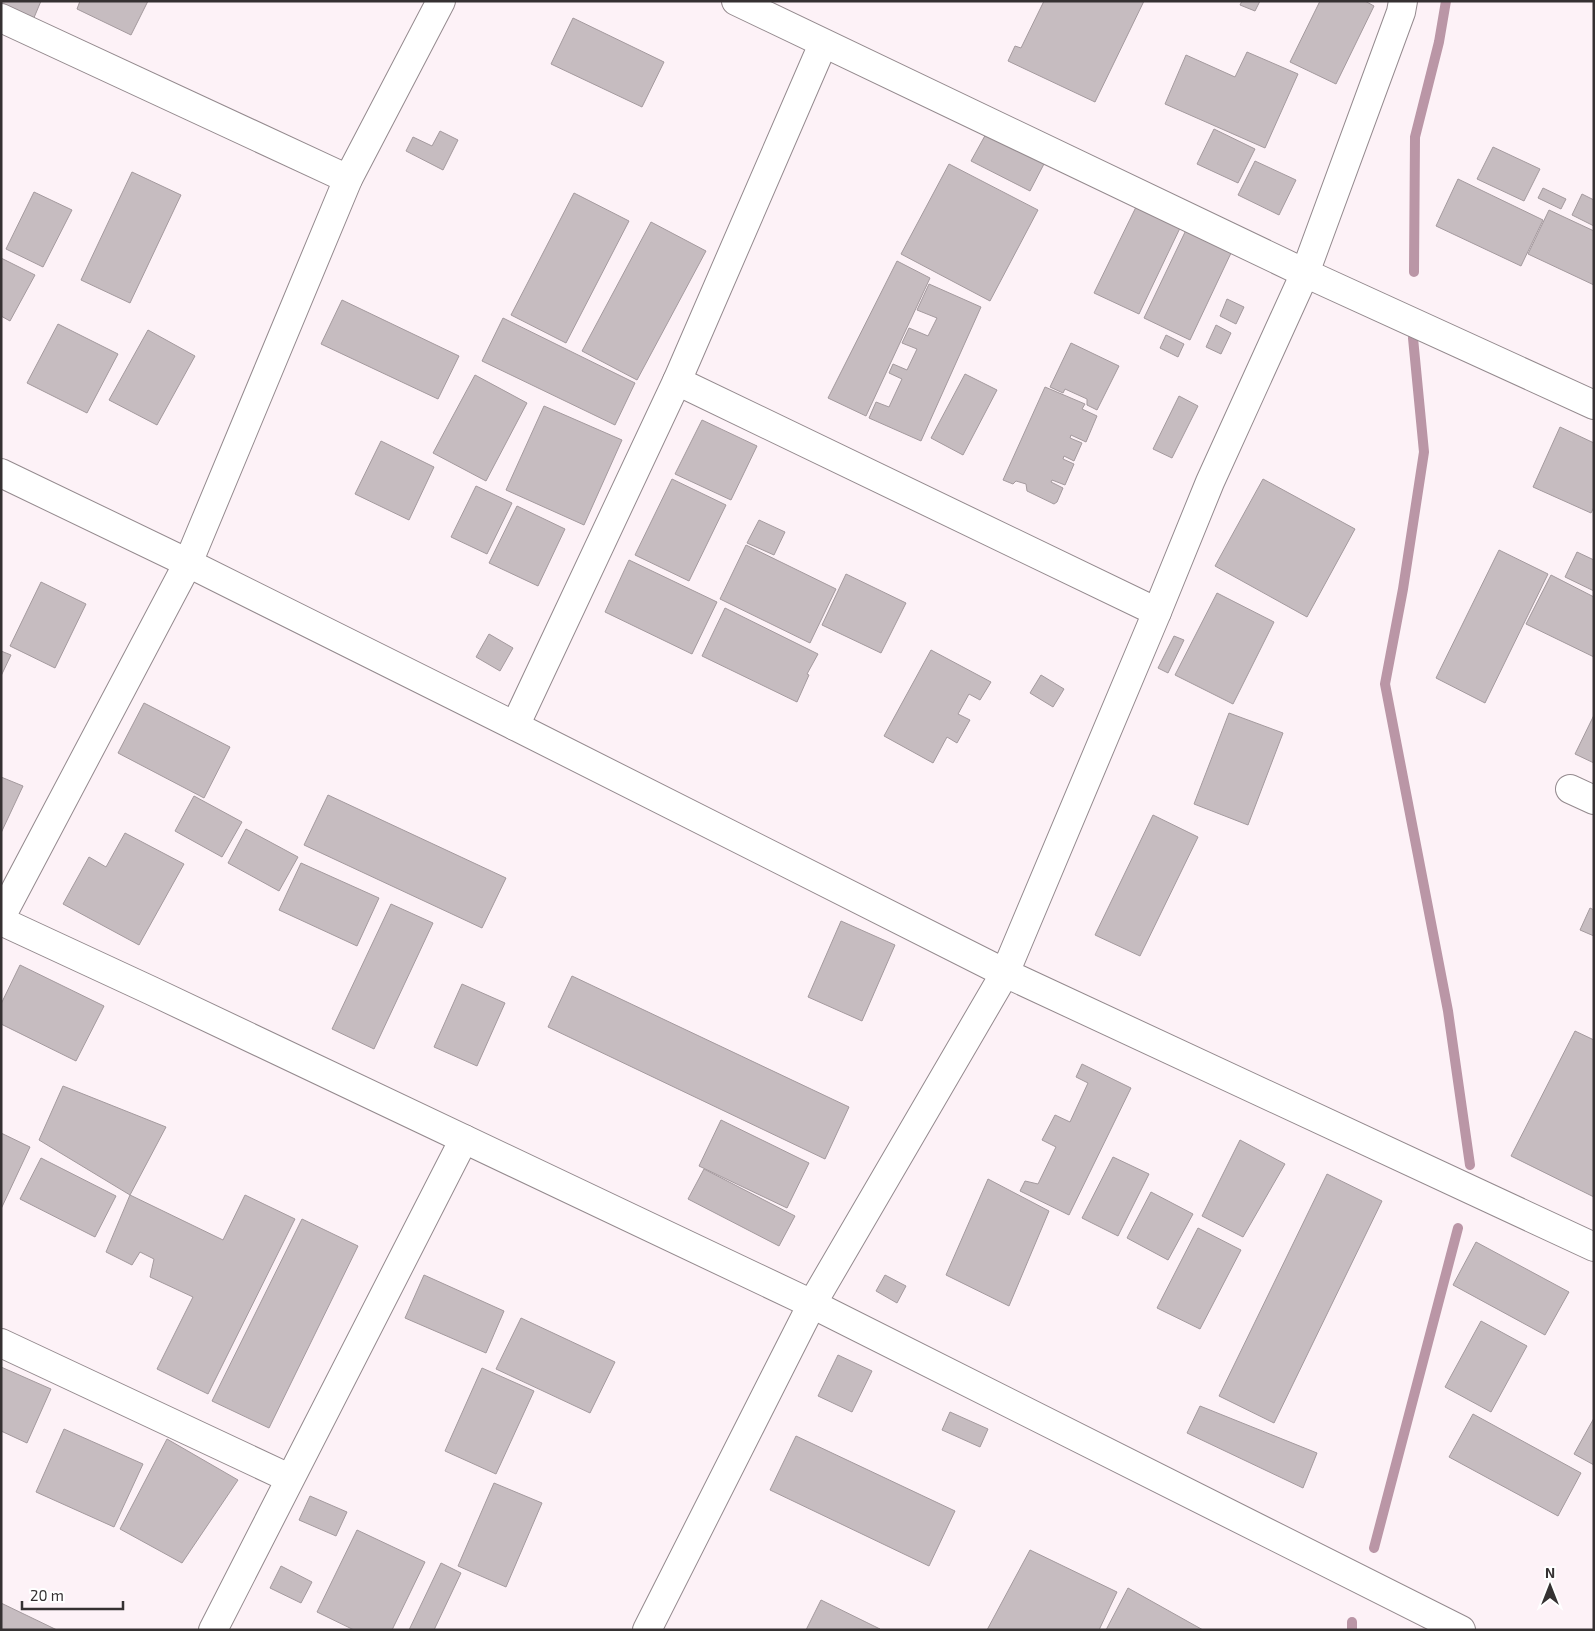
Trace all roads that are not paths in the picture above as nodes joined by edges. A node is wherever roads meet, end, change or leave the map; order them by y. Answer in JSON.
{"nodes":[{"id":1,"x":441,"y":1,"type":"edge"},
{"id":2,"x":736,"y":1,"type":"edge"},
{"id":3,"x":1403,"y":1,"type":"edge"},
{"id":4,"x":1,"y":18,"type":"edge"},
{"id":5,"x":823,"y":44,"type":"junction"},
{"id":6,"x":348,"y":179,"type":"junction"},
{"id":7,"x":1305,"y":273,"type":"junction"},
{"id":8,"x":677,"y":381,"type":"junction"},
{"id":9,"x":1594,"y":405,"type":"edge"},
{"id":10,"x":1,"y":473,"type":"edge"},
{"id":11,"x":188,"y":563,"type":"junction"},
{"id":12,"x":1157,"y":612,"type":"junction"},
{"id":13,"x":515,"y":726,"type":"junction"},
{"id":14,"x":1,"y":917,"type":"edge"},
{"id":15,"x":1,"y":921,"type":"edge"},
{"id":16,"x":1005,"y":973,"type":"junction"},
{"id":17,"x":464,"y":1139,"type":"junction"},
{"id":18,"x":1594,"y":1248,"type":"edge"},
{"id":19,"x":812,"y":1304,"type":"junction"},
{"id":20,"x":1,"y":1343,"type":"edge"},
{"id":21,"x":289,"y":1478,"type":"junction"},
{"id":22,"x":213,"y":1630,"type":"edge"},
{"id":23,"x":647,"y":1630,"type":"edge"},
{"id":24,"x":1461,"y":1630,"type":"edge"}],
"edges":[{"from":1,"to":6,"type":"street"},
{"from":2,"to":5,"type":"street"},
{"from":3,"to":7,"type":"street"},
{"from":4,"to":6,"type":"street"},
{"from":5,"to":7,"type":"street"},
{"from":5,"to":8,"type":"street"},
{"from":6,"to":11,"type":"street"},
{"from":7,"to":9,"type":"street"},
{"from":7,"to":12,"type":"street"},
{"from":8,"to":12,"type":"street"},
{"from":8,"to":13,"type":"street"},
{"from":10,"to":11,"type":"street"},
{"from":11,"to":13,"type":"street"},
{"from":11,"to":14,"type":"street"},
{"from":12,"to":16,"type":"street"},
{"from":13,"to":16,"type":"street"},
{"from":15,"to":17,"type":"street"},
{"from":16,"to":18,"type":"street"},
{"from":16,"to":19,"type":"street"},
{"from":17,"to":19,"type":"street"},
{"from":17,"to":21,"type":"street"},
{"from":19,"to":23,"type":"street"},
{"from":19,"to":24,"type":"street"},
{"from":20,"to":21,"type":"street"},
{"from":21,"to":22,"type":"street"}]}
